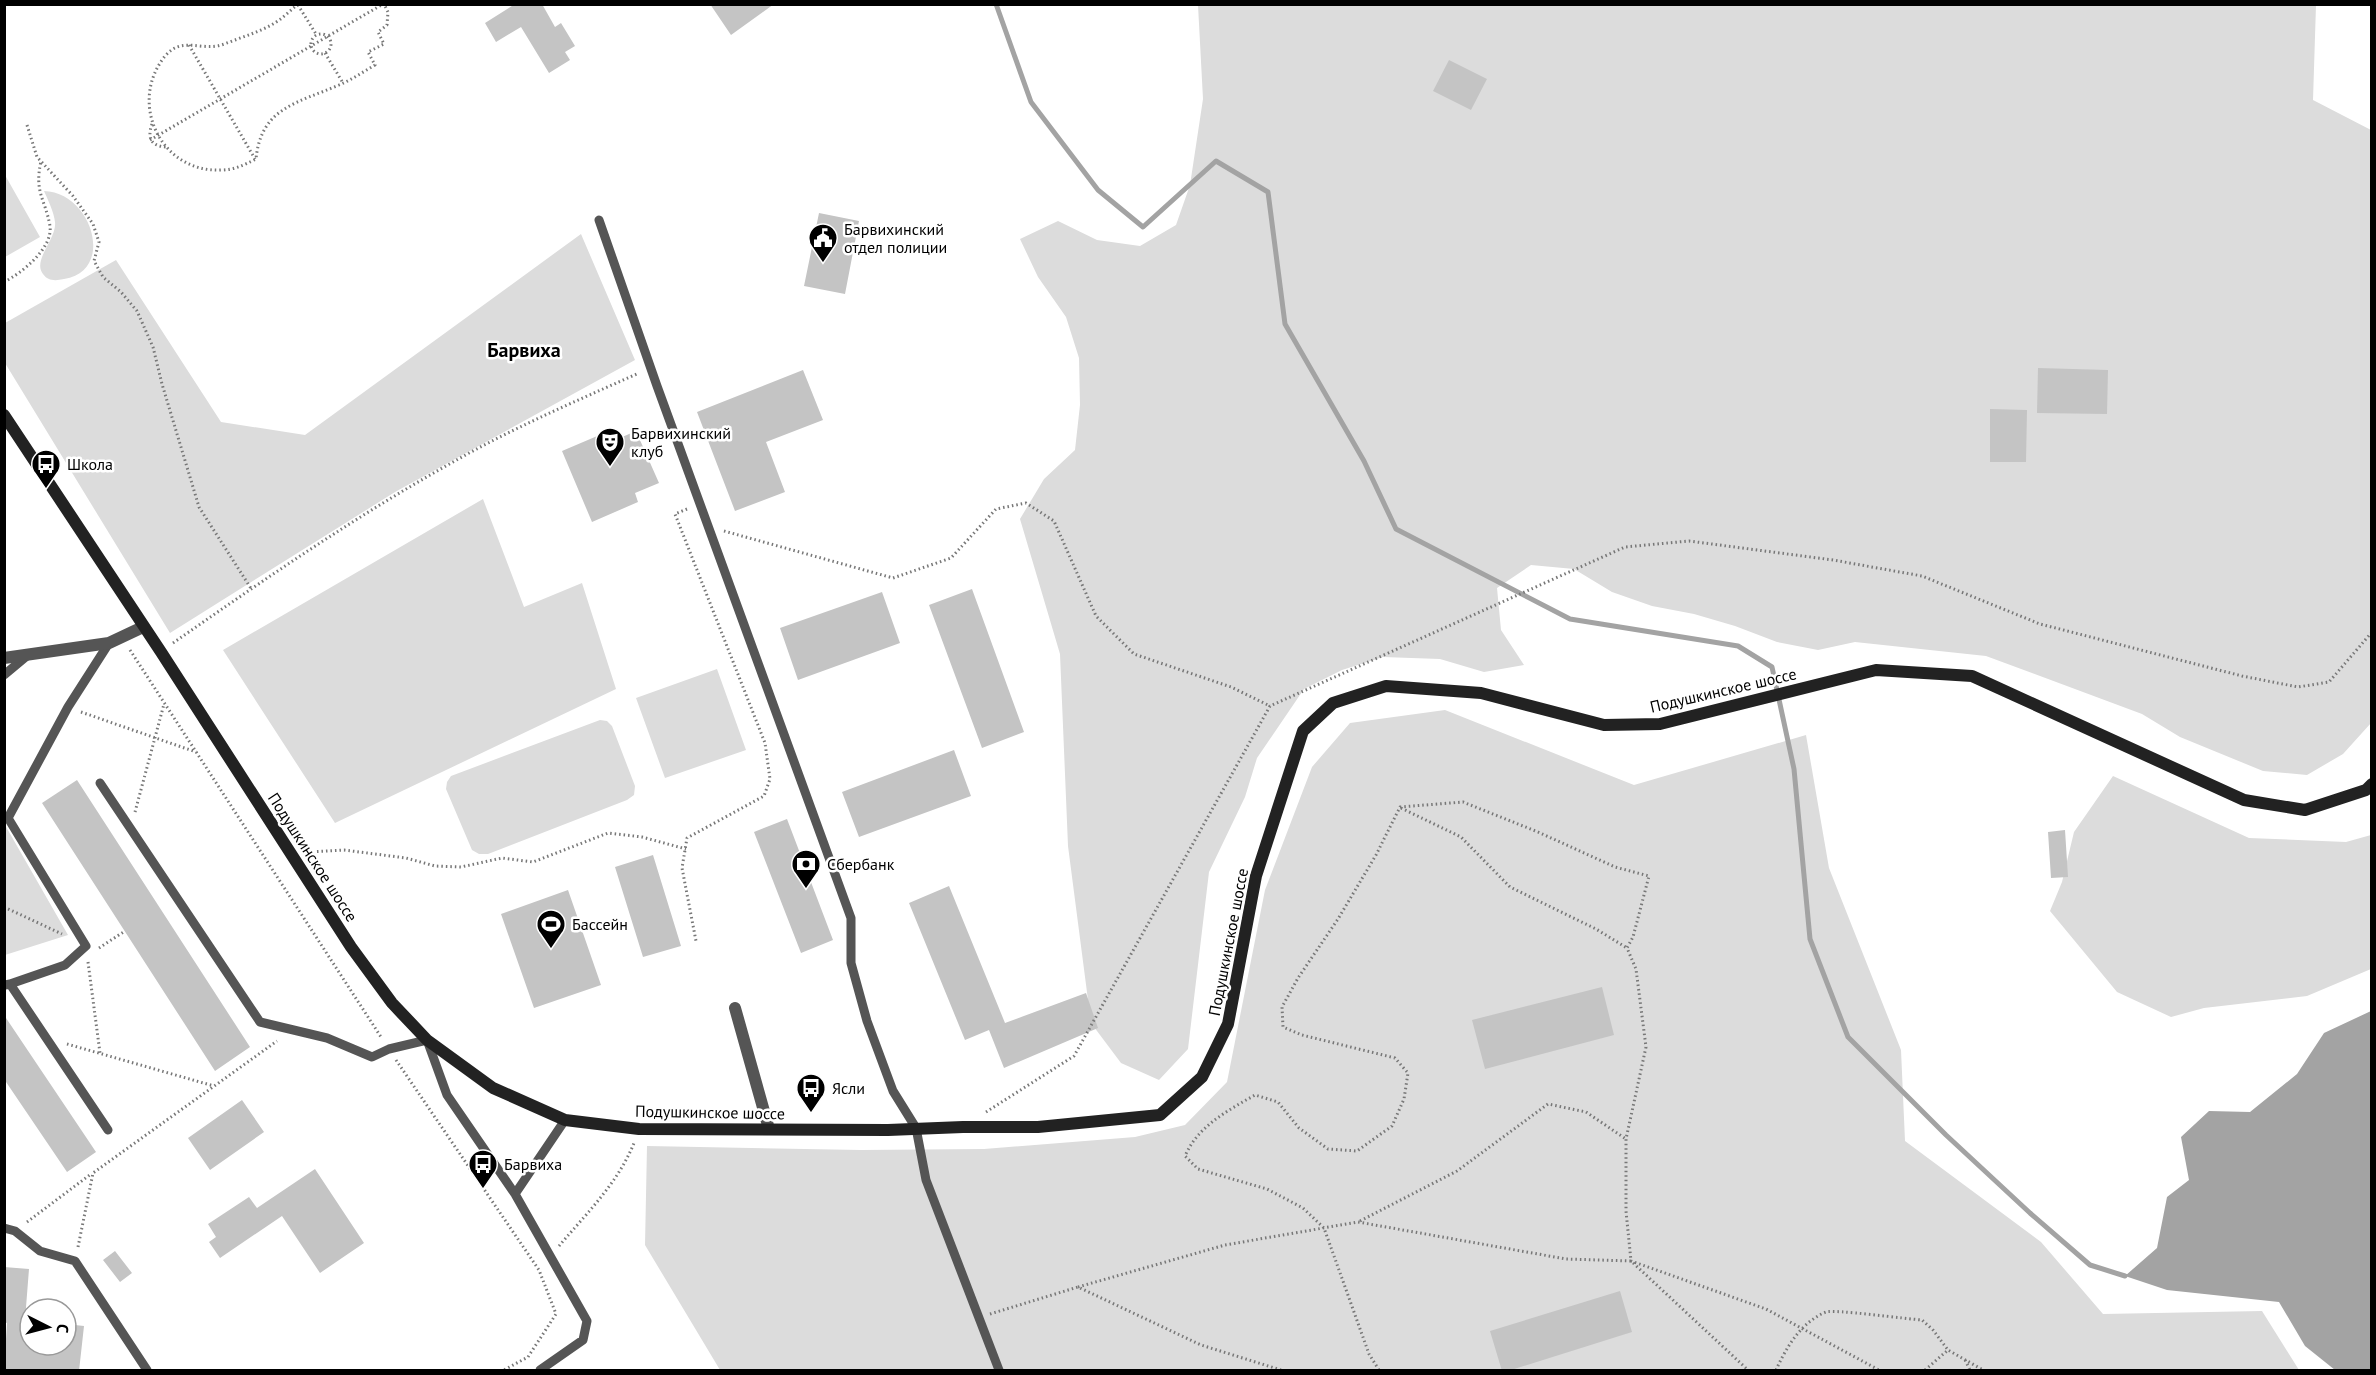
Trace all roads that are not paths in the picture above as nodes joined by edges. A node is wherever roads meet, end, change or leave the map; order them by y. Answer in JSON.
{"nodes":[{"id":1,"x":599,"y":220,"type":"dead end"},
{"id":2,"x":4,"y":415,"type":"edge"},
{"id":3,"x":143,"y":627,"type":"junction"},
{"id":4,"x":109,"y":644,"type":"junction"},
{"id":5,"x":28,"y":655,"type":"junction"},
{"id":6,"x":4,"y":658,"type":"edge"},
{"id":7,"x":4,"y":675,"type":"edge"},
{"id":8,"x":100,"y":783,"type":"dead end"},
{"id":9,"x":2372,"y":784,"type":"edge"},
{"id":10,"x":7,"y":985,"type":"edge"},
{"id":11,"x":735,"y":1008,"type":"dead end"},
{"id":12,"x":427,"y":1040,"type":"junction"},
{"id":13,"x":565,"y":1120,"type":"junction"},
{"id":14,"x":916,"y":1128,"type":"junction"},
{"id":15,"x":108,"y":1130,"type":"dead end"},
{"id":16,"x":769,"y":1130,"type":"junction"},
{"id":17,"x":515,"y":1194,"type":"junction"},
{"id":18,"x":4,"y":1228,"type":"edge"},
{"id":19,"x":147,"y":1371,"type":"edge"},
{"id":20,"x":540,"y":1371,"type":"edge"},
{"id":21,"x":999,"y":1371,"type":"edge"}],
"edges":[{"from":1,"to":14,"type":"lane"},
{"from":2,"to":3,"type":"main road","name":"Подушкинское шоссе"},
{"from":3,"to":4,"type":"street"},
{"from":3,"to":12,"type":"main road","name":"Подушкинское шоссе"},
{"from":4,"to":5,"type":"street"},
{"from":4,"to":10,"type":"lane"},
{"from":5,"to":6,"type":"street"},
{"from":5,"to":7,"type":"lane"},
{"from":8,"to":12,"type":"lane"},
{"from":9,"to":14,"type":"main road","name":"Подушкинское шоссе"},
{"from":10,"to":15,"type":"lane"},
{"from":11,"to":16,"type":"street"},
{"from":12,"to":13,"type":"main road","name":"Подушкинское шоссе"},
{"from":12,"to":17,"type":"lane"},
{"from":13,"to":16,"type":"main road","name":"Подушкинское шоссе"},
{"from":13,"to":17,"type":"lane"},
{"from":14,"to":16,"type":"main road","name":"Подушкинское шоссе"},
{"from":14,"to":21,"type":"lane"},
{"from":17,"to":20,"type":"lane"},
{"from":18,"to":19,"type":"lane"}]}
